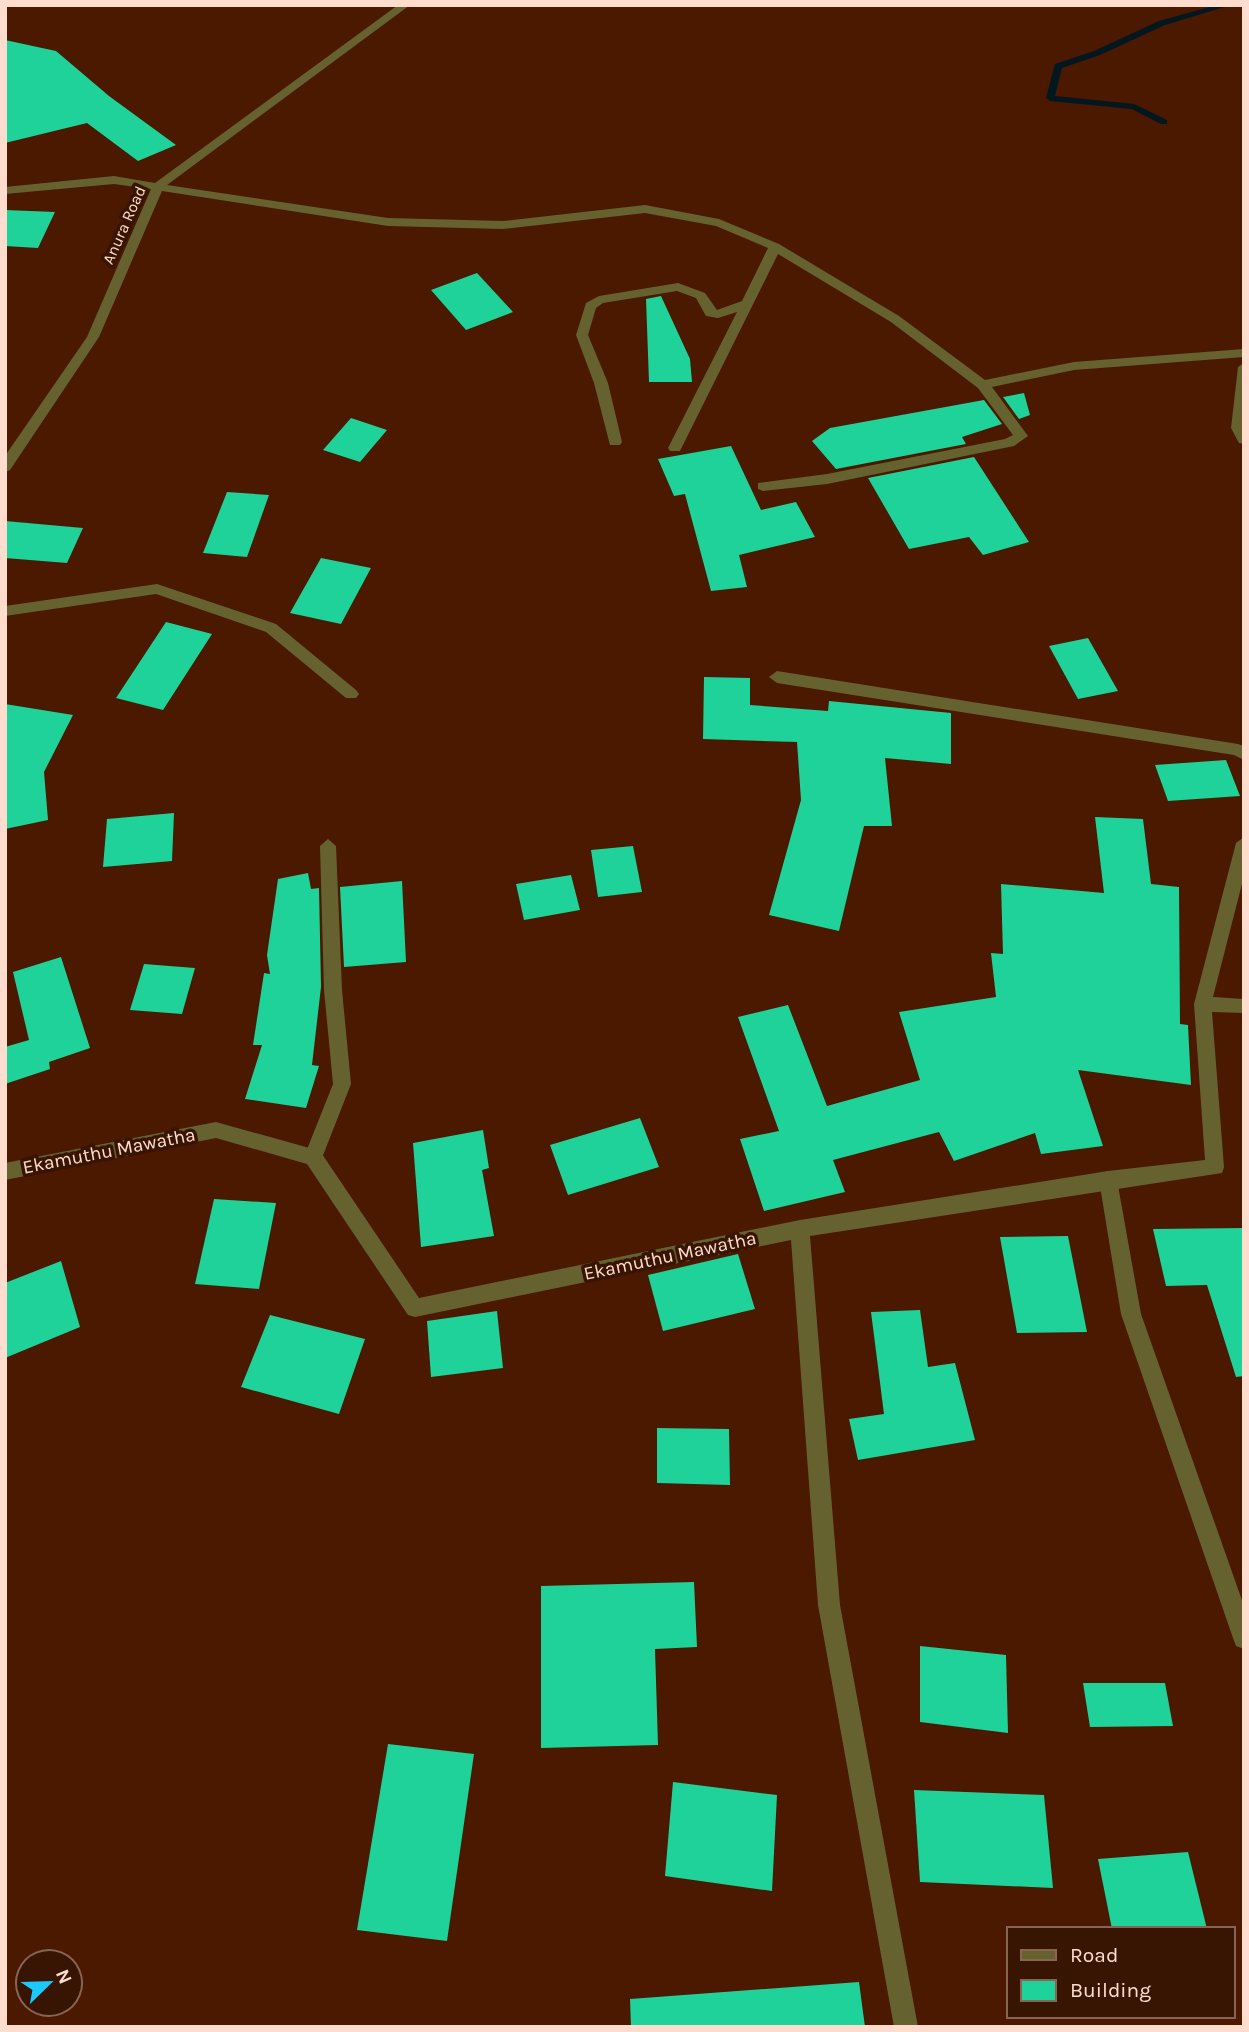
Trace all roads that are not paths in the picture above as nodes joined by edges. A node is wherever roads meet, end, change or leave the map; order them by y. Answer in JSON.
{"nodes":[{"id":1,"x":405,"y":5,"type":"edge"},
{"id":2,"x":158,"y":186,"type":"junction"},
{"id":3,"x":5,"y":191,"type":"edge"},
{"id":4,"x":775,"y":247,"type":"junction"},
{"id":5,"x":748,"y":303,"type":"junction"},
{"id":6,"x":1244,"y":353,"type":"edge"},
{"id":7,"x":1244,"y":368,"type":"edge"},
{"id":8,"x":983,"y":385,"type":"junction"},
{"id":9,"x":1244,"y":440,"type":"edge"},
{"id":10,"x":615,"y":442,"type":"dead end"},
{"id":11,"x":675,"y":448,"type":"dead end"},
{"id":12,"x":5,"y":467,"type":"edge"},
{"id":13,"x":762,"y":486,"type":"dead end"},
{"id":14,"x":5,"y":611,"type":"edge"},
{"id":15,"x":777,"y":677,"type":"dead end"},
{"id":16,"x":351,"y":694,"type":"dead end"},
{"id":17,"x":1244,"y":754,"type":"edge"},
{"id":18,"x":1244,"y":843,"type":"edge"},
{"id":19,"x":328,"y":846,"type":"dead end"},
{"id":20,"x":1203,"y":1004,"type":"junction"},
{"id":21,"x":1244,"y":1006,"type":"edge"},
{"id":22,"x":313,"y":1157,"type":"junction"},
{"id":23,"x":5,"y":1172,"type":"edge"},
{"id":24,"x":1108,"y":1180,"type":"junction"},
{"id":25,"x":800,"y":1229,"type":"junction"},
{"id":26,"x":1244,"y":1639,"type":"edge"},
{"id":27,"x":906,"y":2027,"type":"edge"}],
"edges":[{"from":1,"to":2,"type":"street","name":"Anura Road"},
{"from":2,"to":3,"type":"street"},
{"from":2,"to":4,"type":"street"},
{"from":2,"to":12,"type":"street","name":"Anura Road"},
{"from":4,"to":5,"type":"street"},
{"from":4,"to":8,"type":"street"},
{"from":5,"to":10,"type":"street"},
{"from":5,"to":11,"type":"street"},
{"from":6,"to":8,"type":"street"},
{"from":7,"to":9,"type":"street"},
{"from":8,"to":13,"type":"street"},
{"from":14,"to":16,"type":"street"},
{"from":15,"to":17,"type":"street"},
{"from":18,"to":20,"type":"street"},
{"from":19,"to":22,"type":"street"},
{"from":20,"to":21,"type":"street"},
{"from":20,"to":24,"type":"street","name":"Ekamuthu Mawatha"},
{"from":22,"to":23,"type":"street","name":"Ekamuthu Mawatha"},
{"from":22,"to":25,"type":"street","name":"Ekamuthu Mawatha"},
{"from":24,"to":25,"type":"street","name":"Ekamuthu Mawatha"},
{"from":24,"to":26,"type":"street"},
{"from":25,"to":27,"type":"street"}]}
